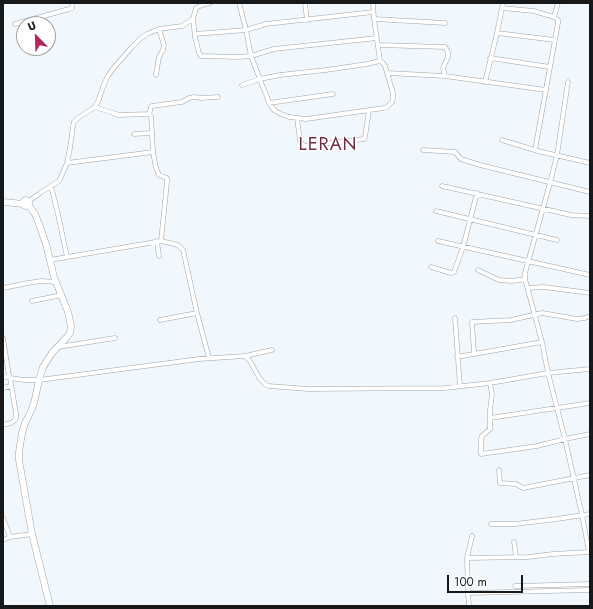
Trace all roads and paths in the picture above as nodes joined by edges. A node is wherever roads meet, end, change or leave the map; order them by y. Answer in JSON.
{"nodes":[{"id":1,"x":73,"y":3,"type":"edge"},
{"id":2,"x":210,"y":3,"type":"edge"},
{"id":3,"x":239,"y":3,"type":"edge"},
{"id":4,"x":305,"y":3,"type":"edge"},
{"id":5,"x":373,"y":3,"type":"edge"},
{"id":6,"x":558,"y":3,"type":"edge"},
{"id":7,"x":503,"y":5,"type":"edge"},
{"id":8,"x":373,"y":12,"type":"junction"},
{"id":9,"x":554,"y":18,"type":"junction"},
{"id":10,"x":193,"y":19,"type":"junction"},
{"id":11,"x":374,"y":19,"type":"junction"},
{"id":12,"x":307,"y":20,"type":"junction"},
{"id":13,"x":445,"y":23,"type":"dead end"},
{"id":14,"x":15,"y":24,"type":"dead end"},
{"id":15,"x":159,"y":29,"type":"junction"},
{"id":16,"x":246,"y":30,"type":"junction"},
{"id":17,"x":497,"y":33,"type":"junction"},
{"id":18,"x":195,"y":34,"type":"junction"},
{"id":19,"x":377,"y":38,"type":"junction"},
{"id":20,"x":555,"y":40,"type":"junction"},
{"id":21,"x":378,"y":45,"type":"junction"},
{"id":22,"x":251,"y":56,"type":"junction"},
{"id":23,"x":490,"y":58,"type":"junction"},
{"id":24,"x":380,"y":62,"type":"junction"},
{"id":25,"x":550,"y":67,"type":"junction"},
{"id":26,"x":387,"y":73,"type":"junction"},
{"id":27,"x":156,"y":75,"type":"dead end"},
{"id":28,"x":445,"y":76,"type":"junction"},
{"id":29,"x":260,"y":79,"type":"junction"},
{"id":30,"x":485,"y":82,"type":"junction"},
{"id":31,"x":568,"y":82,"type":"dead end"},
{"id":32,"x":242,"y":85,"type":"dead end"},
{"id":33,"x":546,"y":90,"type":"junction"},
{"id":34,"x":333,"y":94,"type":"dead end"},
{"id":35,"x":218,"y":97,"type":"dead end"},
{"id":36,"x":270,"y":103,"type":"junction"},
{"id":37,"x":95,"y":107,"type":"junction"},
{"id":38,"x":369,"y":110,"type":"junction"},
{"id":39,"x":149,"y":114,"type":"junction"},
{"id":40,"x":296,"y":118,"type":"junction"},
{"id":41,"x":152,"y":133,"type":"junction"},
{"id":42,"x":134,"y":134,"type":"dead end"},
{"id":43,"x":502,"y":140,"type":"dead end"},
{"id":44,"x":422,"y":150,"type":"dead end"},
{"id":45,"x":535,"y":150,"type":"junction"},
{"id":46,"x":153,"y":152,"type":"junction"},
{"id":47,"x":557,"y":155,"type":"junction"},
{"id":48,"x":67,"y":163,"type":"junction"},
{"id":49,"x":590,"y":163,"type":"edge"},
{"id":50,"x":550,"y":182,"type":"junction"},
{"id":51,"x":50,"y":186,"type":"junction"},
{"id":52,"x":442,"y":186,"type":"dead end"},
{"id":53,"x":590,"y":192,"type":"edge"},
{"id":54,"x":477,"y":193,"type":"junction"},
{"id":55,"x":3,"y":202,"type":"edge"},
{"id":56,"x":27,"y":204,"type":"junction"},
{"id":57,"x":543,"y":208,"type":"junction"},
{"id":58,"x":436,"y":211,"type":"dead end"},
{"id":59,"x":589,"y":216,"type":"edge"},
{"id":60,"x":470,"y":219,"type":"junction"},
{"id":61,"x":536,"y":235,"type":"junction"},
{"id":62,"x":557,"y":240,"type":"dead end"},
{"id":63,"x":159,"y":241,"type":"junction"},
{"id":64,"x":438,"y":241,"type":"dead end"},
{"id":65,"x":463,"y":247,"type":"junction"},
{"id":66,"x":159,"y":256,"type":"dead end"},
{"id":67,"x":67,"y":257,"type":"junction"},
{"id":68,"x":50,"y":260,"type":"junction"},
{"id":69,"x":529,"y":261,"type":"junction"},
{"id":70,"x":431,"y":266,"type":"dead end"},
{"id":71,"x":478,"y":270,"type":"dead end"},
{"id":72,"x":590,"y":275,"type":"edge"},
{"id":73,"x":525,"y":279,"type":"junction"},
{"id":74,"x":56,"y":282,"type":"junction"},
{"id":75,"x":3,"y":288,"type":"edge"},
{"id":76,"x":528,"y":288,"type":"junction"},
{"id":77,"x":590,"y":293,"type":"edge"},
{"id":78,"x":62,"y":295,"type":"junction"},
{"id":79,"x":32,"y":301,"type":"dead end"},
{"id":80,"x":197,"y":313,"type":"junction"},
{"id":81,"x":534,"y":315,"type":"junction"},
{"id":82,"x":590,"y":316,"type":"edge"},
{"id":83,"x":455,"y":318,"type":"dead end"},
{"id":84,"x":160,"y":320,"type":"dead end"},
{"id":85,"x":3,"y":338,"type":"edge"},
{"id":86,"x":115,"y":338,"type":"dead end"},
{"id":87,"x":542,"y":342,"type":"junction"},
{"id":88,"x":4,"y":347,"type":"edge"},
{"id":89,"x":58,"y":347,"type":"junction"},
{"id":90,"x":272,"y":350,"type":"dead end"},
{"id":91,"x":474,"y":354,"type":"junction"},
{"id":92,"x":245,"y":356,"type":"junction"},
{"id":93,"x":457,"y":356,"type":"junction"},
{"id":94,"x":210,"y":358,"type":"junction"},
{"id":95,"x":590,"y":369,"type":"edge"},
{"id":96,"x":548,"y":373,"type":"junction"},
{"id":97,"x":10,"y":377,"type":"junction"},
{"id":98,"x":3,"y":378,"type":"edge"},
{"id":99,"x":39,"y":380,"type":"junction"},
{"id":100,"x":490,"y":383,"type":"junction"},
{"id":101,"x":11,"y":386,"type":"junction"},
{"id":102,"x":460,"y":386,"type":"junction"},
{"id":103,"x":3,"y":388,"type":"edge"},
{"id":104,"x":590,"y":403,"type":"edge"},
{"id":105,"x":556,"y":408,"type":"junction"},
{"id":106,"x":490,"y":418,"type":"junction"},
{"id":107,"x":3,"y":425,"type":"edge"},
{"id":108,"x":590,"y":434,"type":"edge"},
{"id":109,"x":565,"y":439,"type":"junction"},
{"id":110,"x":499,"y":470,"type":"dead end"},
{"id":111,"x":590,"y":475,"type":"edge"},
{"id":112,"x":573,"y":478,"type":"junction"},
{"id":113,"x":590,"y":514,"type":"edge"},
{"id":114,"x":582,"y":515,"type":"junction"},
{"id":115,"x":3,"y":518,"type":"edge"},
{"id":116,"x":491,"y":524,"type":"dead end"},
{"id":117,"x":32,"y":534,"type":"junction"},
{"id":118,"x":472,"y":536,"type":"dead end"},
{"id":119,"x":10,"y":537,"type":"junction"},
{"id":120,"x":3,"y":540,"type":"edge"},
{"id":121,"x":514,"y":542,"type":"dead end"},
{"id":122,"x":590,"y":552,"type":"edge"},
{"id":123,"x":467,"y":558,"type":"junction"},
{"id":124,"x":516,"y":558,"type":"junction"},
{"id":125,"x":590,"y":584,"type":"edge"},
{"id":126,"x":515,"y":586,"type":"dead end"},
{"id":127,"x":575,"y":587,"type":"junction"},
{"id":128,"x":590,"y":590,"type":"edge"},
{"id":129,"x":468,"y":593,"type":"junction"},
{"id":130,"x":50,"y":606,"type":"edge"},
{"id":131,"x":469,"y":606,"type":"edge"}],
"edges":[{"from":1,"to":14,"type":"street"},
{"from":2,"to":10,"type":"street"},
{"from":3,"to":16,"type":"street"},
{"from":4,"to":12,"type":"street"},
{"from":5,"to":8,"type":"street"},
{"from":6,"to":9,"type":"street"},
{"from":7,"to":9,"type":"street"},
{"from":7,"to":17,"type":"street"},
{"from":8,"to":11,"type":"street"},
{"from":8,"to":12,"type":"street"},
{"from":9,"to":20,"type":"street"},
{"from":10,"to":15,"type":"street"},
{"from":10,"to":18,"type":"street"},
{"from":11,"to":13,"type":"street"},
{"from":11,"to":19,"type":"street"},
{"from":12,"to":16,"type":"street"},
{"from":15,"to":27,"type":"street"},
{"from":15,"to":37,"type":"street"},
{"from":16,"to":18,"type":"street"},
{"from":16,"to":22,"type":"street"},
{"from":17,"to":20,"type":"street"},
{"from":17,"to":23,"type":"street"},
{"from":18,"to":22,"type":"street"},
{"from":19,"to":21,"type":"street"},
{"from":19,"to":22,"type":"street"},
{"from":20,"to":25,"type":"street"},
{"from":21,"to":24,"type":"street"},
{"from":21,"to":28,"type":"street"},
{"from":22,"to":29,"type":"street"},
{"from":23,"to":25,"type":"street"},
{"from":23,"to":30,"type":"street"},
{"from":24,"to":26,"type":"street"},
{"from":24,"to":29,"type":"street"},
{"from":25,"to":33,"type":"street"},
{"from":26,"to":28,"type":"street"},
{"from":26,"to":38,"type":"street"},
{"from":28,"to":30,"type":"street"},
{"from":29,"to":32,"type":"street"},
{"from":29,"to":36,"type":"street"},
{"from":30,"to":33,"type":"street"},
{"from":31,"to":47,"type":"street"},
{"from":33,"to":45,"type":"street"},
{"from":34,"to":36,"type":"street"},
{"from":35,"to":39,"type":"street"},
{"from":36,"to":40,"type":"street"},
{"from":37,"to":39,"type":"street"},
{"from":37,"to":48,"type":"street"},
{"from":38,"to":40,"type":"street"},
{"from":38,"to":40,"type":"street"},
{"from":39,"to":41,"type":"street"},
{"from":41,"to":42,"type":"street"},
{"from":41,"to":46,"type":"street"},
{"from":43,"to":45,"type":"street"},
{"from":44,"to":50,"type":"street"},
{"from":45,"to":47,"type":"street"},
{"from":46,"to":48,"type":"street"},
{"from":46,"to":63,"type":"street"},
{"from":47,"to":49,"type":"street"},
{"from":47,"to":50,"type":"street"},
{"from":48,"to":51,"type":"street"},
{"from":50,"to":53,"type":"street"},
{"from":50,"to":57,"type":"street"},
{"from":51,"to":56,"type":"street"},
{"from":51,"to":67,"type":"street"},
{"from":52,"to":54,"type":"street"},
{"from":54,"to":57,"type":"street"},
{"from":54,"to":60,"type":"street"},
{"from":55,"to":56,"type":"main road"},
{"from":56,"to":68,"type":"main road"},
{"from":57,"to":59,"type":"street"},
{"from":57,"to":61,"type":"street"},
{"from":58,"to":60,"type":"street"},
{"from":60,"to":61,"type":"street"},
{"from":60,"to":65,"type":"street"},
{"from":61,"to":62,"type":"street"},
{"from":61,"to":69,"type":"street"},
{"from":63,"to":66,"type":"street"},
{"from":63,"to":67,"type":"street"},
{"from":63,"to":80,"type":"street"},
{"from":64,"to":65,"type":"street"},
{"from":65,"to":69,"type":"street"},
{"from":65,"to":70,"type":"street"},
{"from":67,"to":68,"type":"street"},
{"from":68,"to":74,"type":"main road"},
{"from":69,"to":72,"type":"street"},
{"from":69,"to":73,"type":"street"},
{"from":71,"to":73,"type":"street"},
{"from":73,"to":76,"type":"street"},
{"from":74,"to":75,"type":"street"},
{"from":74,"to":78,"type":"main road"},
{"from":76,"to":77,"type":"street"},
{"from":76,"to":81,"type":"street"},
{"from":78,"to":79,"type":"street"},
{"from":78,"to":89,"type":"main road"},
{"from":80,"to":84,"type":"street"},
{"from":80,"to":94,"type":"street"},
{"from":81,"to":82,"type":"street"},
{"from":81,"to":87,"type":"street"},
{"from":81,"to":91,"type":"street"},
{"from":83,"to":93,"type":"street"},
{"from":85,"to":88,"type":"street"},
{"from":86,"to":89,"type":"street"},
{"from":87,"to":91,"type":"street"},
{"from":87,"to":96,"type":"street"},
{"from":88,"to":97,"type":"street"},
{"from":89,"to":99,"type":"main road"},
{"from":90,"to":92,"type":"street"},
{"from":91,"to":93,"type":"street"},
{"from":92,"to":94,"type":"street"},
{"from":92,"to":102,"type":"street"},
{"from":93,"to":102,"type":"street"},
{"from":94,"to":99,"type":"street"},
{"from":95,"to":96,"type":"street"},
{"from":96,"to":100,"type":"street"},
{"from":96,"to":105,"type":"street"},
{"from":97,"to":98,"type":"street"},
{"from":97,"to":99,"type":"street"},
{"from":97,"to":101,"type":"street"},
{"from":99,"to":117,"type":"main road"},
{"from":100,"to":102,"type":"street"},
{"from":100,"to":106,"type":"street"},
{"from":101,"to":103,"type":"street"},
{"from":101,"to":107,"type":"street"},
{"from":104,"to":105,"type":"street"},
{"from":105,"to":106,"type":"street"},
{"from":105,"to":109,"type":"street"},
{"from":106,"to":109,"type":"street"},
{"from":108,"to":109,"type":"street"},
{"from":109,"to":112,"type":"street"},
{"from":110,"to":112,"type":"street"},
{"from":111,"to":112,"type":"street"},
{"from":112,"to":114,"type":"street"},
{"from":113,"to":114,"type":"street"},
{"from":114,"to":116,"type":"street"},
{"from":114,"to":122,"type":"street"},
{"from":115,"to":119,"type":"street"},
{"from":117,"to":119,"type":"street"},
{"from":117,"to":130,"type":"main road"},
{"from":118,"to":123,"type":"street"},
{"from":119,"to":120,"type":"street"},
{"from":121,"to":124,"type":"street"},
{"from":122,"to":124,"type":"street"},
{"from":123,"to":124,"type":"street"},
{"from":123,"to":129,"type":"street"},
{"from":125,"to":127,"type":"street"},
{"from":126,"to":127,"type":"street"},
{"from":127,"to":128,"type":"street"},
{"from":127,"to":129,"type":"street"},
{"from":129,"to":131,"type":"street"}]}
